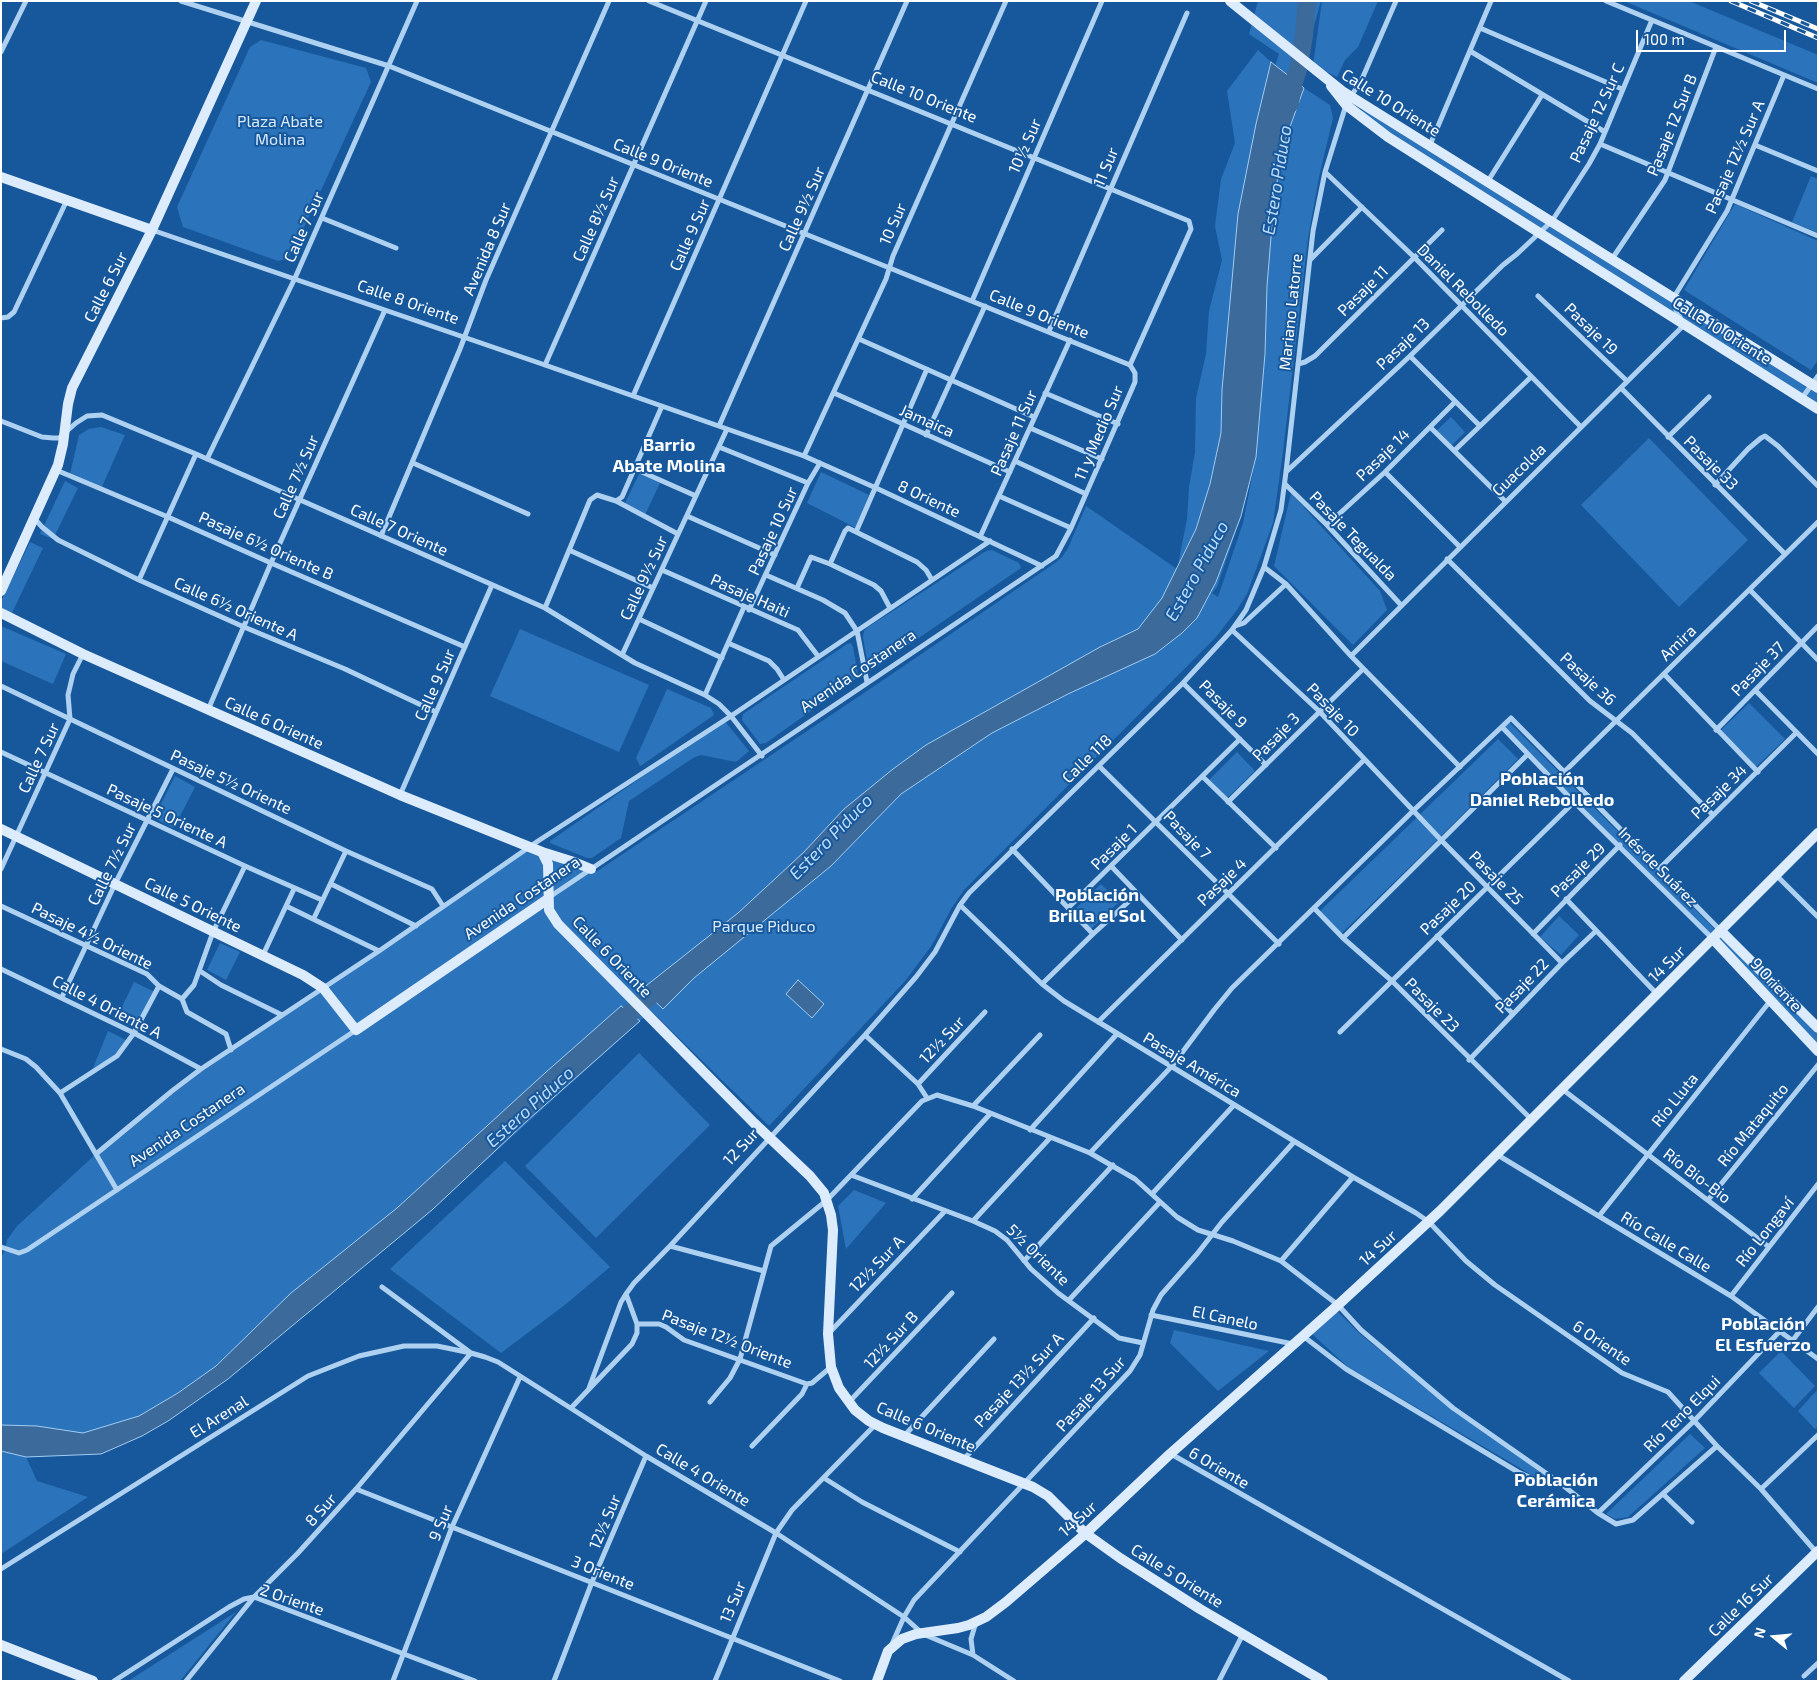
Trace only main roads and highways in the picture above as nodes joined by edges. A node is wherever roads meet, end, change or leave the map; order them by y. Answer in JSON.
{"nodes":[{"id":1,"x":256,"y":1,"type":"edge"},
{"id":2,"x":1230,"y":1,"type":"edge"},
{"id":3,"x":1349,"y":101,"type":"junction"},
{"id":4,"x":1,"y":177,"type":"edge"},
{"id":5,"x":152,"y":230,"type":"junction"},
{"id":6,"x":1816,"y":383,"type":"edge"},
{"id":7,"x":1818,"y":409,"type":"edge"},
{"id":8,"x":1,"y":591,"type":"edge"},
{"id":9,"x":1,"y":613,"type":"edge"},
{"id":10,"x":1,"y":829,"type":"edge"},
{"id":11,"x":1818,"y":833,"type":"edge"},
{"id":12,"x":542,"y":852,"type":"junction"},
{"id":13,"x":591,"y":869,"type":"road end"},
{"id":14,"x":548,"y":899,"type":"junction"},
{"id":15,"x":1722,"y":931,"type":"junction"},
{"id":16,"x":1713,"y":940,"type":"junction"},
{"id":17,"x":1818,"y":1028,"type":"edge"},
{"id":18,"x":356,"y":1030,"type":"joint"},
{"id":19,"x":1818,"y":1051,"type":"edge"},
{"id":20,"x":1025,"y":1483,"type":"joint"},
{"id":21,"x":1085,"y":1533,"type":"junction"},
{"id":22,"x":1817,"y":1552,"type":"edge"},
{"id":23,"x":1,"y":1645,"type":"edge"},
{"id":24,"x":93,"y":1681,"type":"edge"},
{"id":25,"x":877,"y":1681,"type":"edge"},
{"id":26,"x":1323,"y":1681,"type":"edge"},
{"id":27,"x":1684,"y":1681,"type":"edge"}],
"edges":[{"from":1,"to":5,"type":"main road","name":"Calle 6 Sur"},
{"from":2,"to":3,"type":"main road","name":"Calle 10 Oriente"},
{"from":3,"to":6,"type":"main road","name":"Calle 10 Oriente"},
{"from":3,"to":7,"type":"main road","name":"Calle 10 Oriente"},
{"from":4,"to":5,"type":"main road","name":"Calle 8 Oriente"},
{"from":5,"to":8,"type":"main road","name":"Calle 6 Sur"},
{"from":9,"to":12,"type":"main road","name":"Calle 6 Oriente"},
{"from":10,"to":18,"type":"main road","name":"Calle 5 Oriente"},
{"from":11,"to":15,"type":"main road","name":"14 Sur"},
{"from":12,"to":13,"type":"main road"},
{"from":12,"to":14,"type":"main road","name":"Calle 6 Oriente"},
{"from":14,"to":18,"type":"main road","name":"Avenida Costanera"},
{"from":14,"to":20,"type":"main road","name":"Calle 6 Oriente"},
{"from":15,"to":16,"type":"main road","name":"14 Sur"},
{"from":15,"to":17,"type":"main road","name":"9 Oriente"},
{"from":16,"to":19,"type":"main road","name":"9 Oriente"},
{"from":16,"to":21,"type":"main road","name":"14 Sur"},
{"from":20,"to":21,"type":"main road","name":"Calle 5 Oriente"},
{"from":21,"to":25,"type":"main road","name":"14 Sur"},
{"from":21,"to":26,"type":"main road","name":"Calle 5 Oriente"},
{"from":22,"to":27,"type":"main road","name":"Calle 16 Sur"},
{"from":23,"to":24,"type":"main road"}]}
